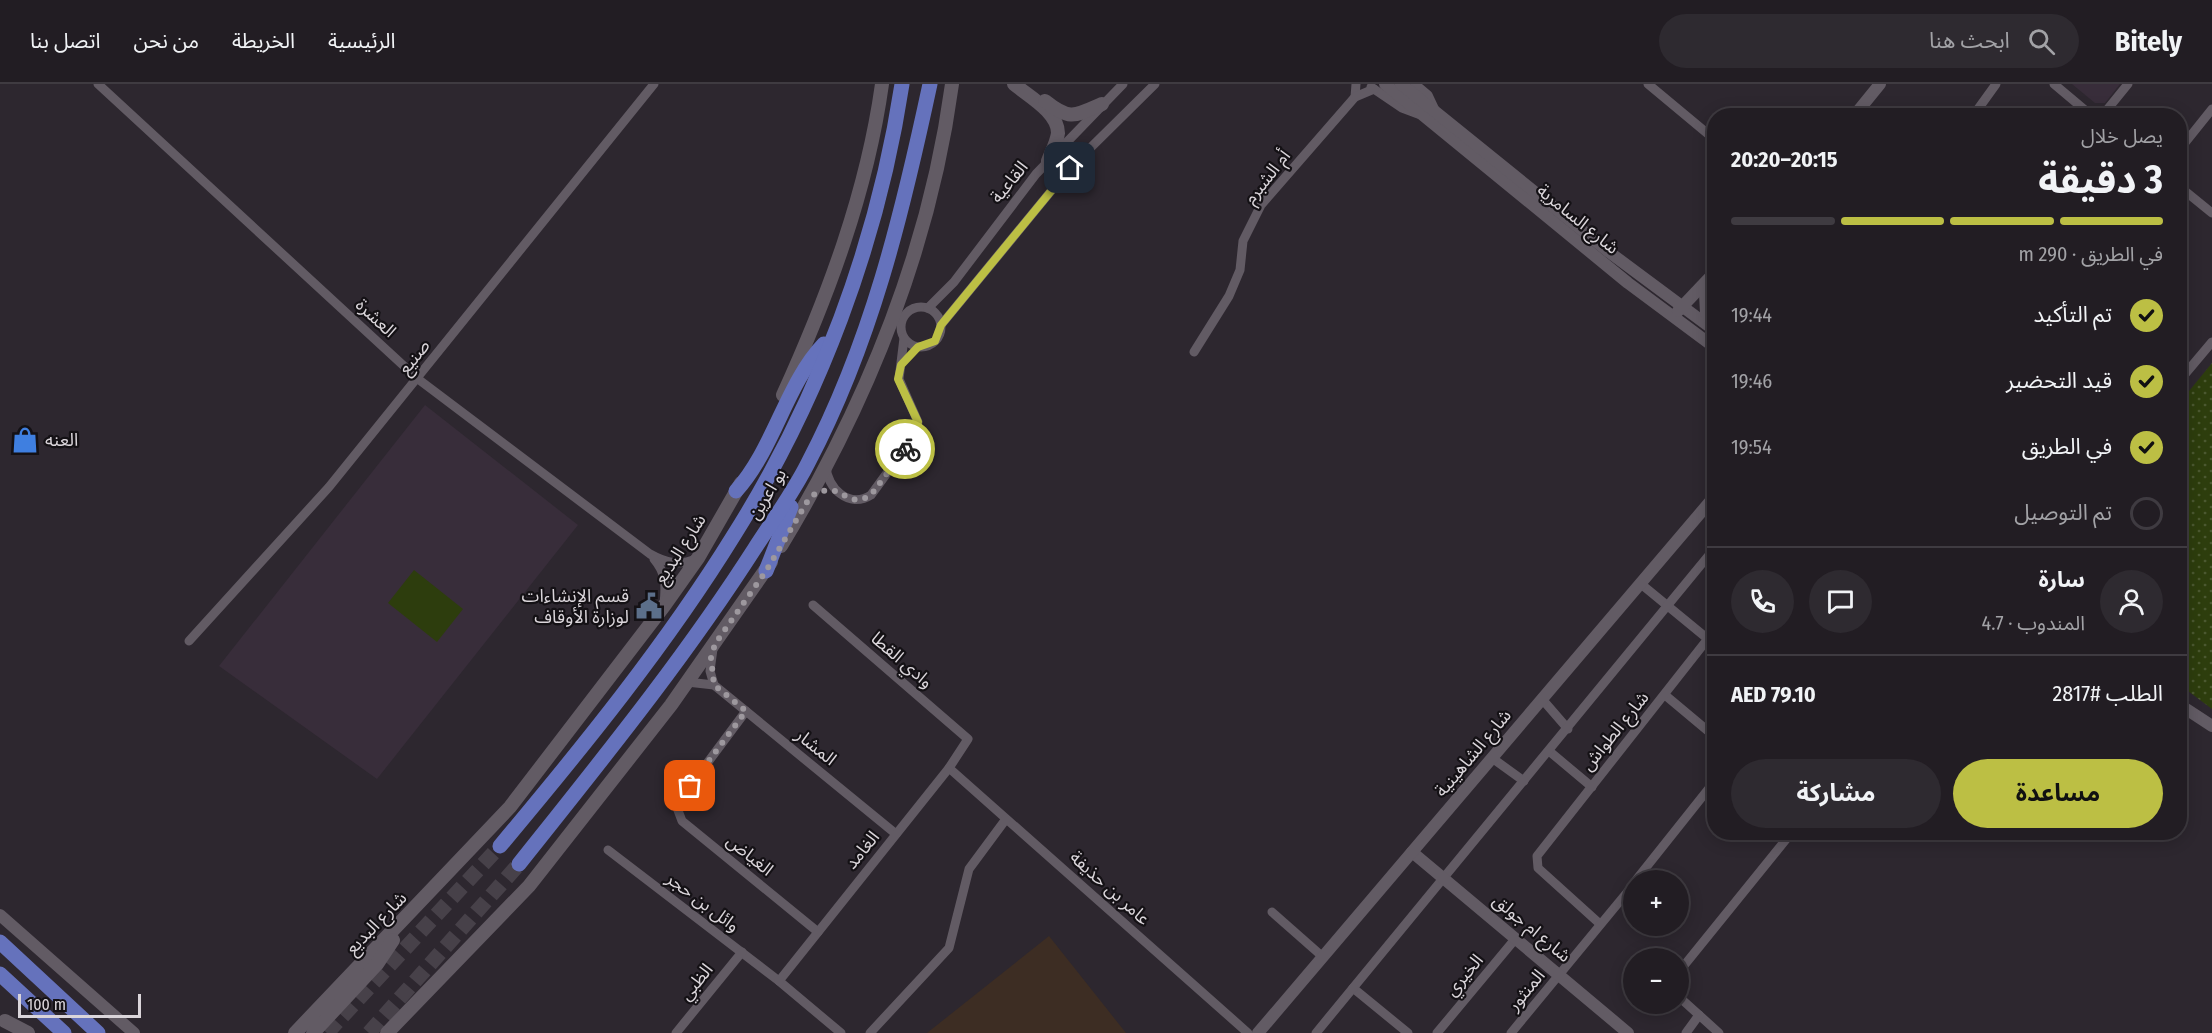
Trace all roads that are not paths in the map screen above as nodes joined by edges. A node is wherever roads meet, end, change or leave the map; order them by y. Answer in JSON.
{"nodes":[{"id":1,"x":98,"y":84,"type":"edge"},
{"id":2,"x":654,"y":84,"type":"edge"},
{"id":3,"x":882,"y":84,"type":"edge"},
{"id":4,"x":902,"y":84,"type":"edge"},
{"id":5,"x":930,"y":84,"type":"edge"},
{"id":6,"x":952,"y":84,"type":"edge"},
{"id":7,"x":1014,"y":84,"type":"edge"},
{"id":8,"x":1024,"y":84,"type":"edge"},
{"id":9,"x":1124,"y":84,"type":"edge"},
{"id":10,"x":1155,"y":84,"type":"edge"},
{"id":11,"x":1356,"y":84,"type":"edge"},
{"id":12,"x":1401,"y":84,"type":"edge"},
{"id":13,"x":1415,"y":84,"type":"edge"},
{"id":14,"x":1648,"y":84,"type":"edge"},
{"id":15,"x":1880,"y":84,"type":"edge"},
{"id":16,"x":1996,"y":84,"type":"edge"},
{"id":17,"x":2054,"y":84,"type":"edge"},
{"id":18,"x":2128,"y":84,"type":"edge"},
{"id":19,"x":1375,"y":86,"type":"edge"},
{"id":20,"x":1355,"y":97,"type":"junction"},
{"id":21,"x":1102,"y":104,"type":"junction"},
{"id":22,"x":1860,"y":108,"type":"edge"},
{"id":23,"x":1979,"y":108,"type":"edge"},
{"id":24,"x":2082,"y":108,"type":"edge"},
{"id":25,"x":2108,"y":108,"type":"edge"},
{"id":26,"x":2212,"y":109,"type":"edge"},
{"id":27,"x":1437,"y":114,"type":"junction"},
{"id":28,"x":1707,"y":133,"type":"edge"},
{"id":29,"x":2187,"y":140,"type":"edge"},
{"id":30,"x":1048,"y":161,"type":"junction"},
{"id":31,"x":1512,"y":181,"type":"junction"},
{"id":32,"x":2187,"y":192,"type":"edge"},
{"id":33,"x":2210,"y":207,"type":"edge"},
{"id":34,"x":1707,"y":284,"type":"edge"},
{"id":35,"x":1707,"y":288,"type":"edge"},
{"id":36,"x":1663,"y":292,"type":"junction"},
{"id":37,"x":1700,"y":294,"type":"junction"},
{"id":38,"x":928,"y":308,"type":"junction"},
{"id":39,"x":1685,"y":309,"type":"junction"},
{"id":40,"x":1707,"y":315,"type":"edge"},
{"id":41,"x":1677,"y":319,"type":"junction"},
{"id":42,"x":1707,"y":323,"type":"edge"},
{"id":43,"x":941,"y":325,"type":"junction"},
{"id":44,"x":833,"y":336,"type":"junction"},
{"id":45,"x":904,"y":338,"type":"junction"},
{"id":46,"x":1707,"y":342,"type":"edge"},
{"id":47,"x":2212,"y":342,"type":"edge"},
{"id":48,"x":918,"y":347,"type":"junction"},
{"id":49,"x":1194,"y":352,"type":"dead end"},
{"id":50,"x":901,"y":365,"type":"junction"},
{"id":51,"x":2187,"y":372,"type":"edge"},
{"id":52,"x":418,"y":379,"type":"junction"},
{"id":53,"x":808,"y":464,"type":"junction"},
{"id":54,"x":826,"y":465,"type":"junction"},
{"id":55,"x":834,"y":489,"type":"junction"},
{"id":56,"x":736,"y":491,"type":"junction"},
{"id":57,"x":810,"y":497,"type":"junction"},
{"id":58,"x":1707,"y":504,"type":"edge"},
{"id":59,"x":650,"y":554,"type":"junction"},
{"id":60,"x":698,"y":558,"type":"junction"},
{"id":61,"x":1707,"y":558,"type":"edge"},
{"id":62,"x":766,"y":571,"type":"junction"},
{"id":63,"x":1641,"y":584,"type":"junction"},
{"id":64,"x":664,"y":606,"type":"junction"},
{"id":65,"x":813,"y":606,"type":"dead end"},
{"id":66,"x":1669,"y":606,"type":"junction"},
{"id":67,"x":1707,"y":634,"type":"edge"},
{"id":68,"x":189,"y":642,"type":"dead end"},
{"id":69,"x":715,"y":644,"type":"junction"},
{"id":70,"x":1707,"y":644,"type":"edge"},
{"id":71,"x":687,"y":682,"type":"junction"},
{"id":72,"x":714,"y":685,"type":"junction"},
{"id":73,"x":1665,"y":695,"type":"junction"},
{"id":74,"x":1542,"y":699,"type":"junction"},
{"id":75,"x":2187,"y":710,"type":"edge"},
{"id":76,"x":746,"y":711,"type":"junction"},
{"id":77,"x":2212,"y":726,"type":"edge"},
{"id":78,"x":1568,"y":729,"type":"junction"},
{"id":79,"x":1707,"y":730,"type":"edge"},
{"id":80,"x":969,"y":739,"type":"joint"},
{"id":81,"x":1549,"y":752,"type":"junction"},
{"id":82,"x":1492,"y":758,"type":"junction"},
{"id":83,"x":949,"y":768,"type":"junction"},
{"id":84,"x":1524,"y":781,"type":"junction"},
{"id":85,"x":1592,"y":787,"type":"junction"},
{"id":86,"x":1707,"y":791,"type":"edge"},
{"id":87,"x":1006,"y":819,"type":"junction"},
{"id":88,"x":896,"y":834,"type":"junction"},
{"id":89,"x":1786,"y":840,"type":"edge"},
{"id":90,"x":500,"y":846,"type":"tunnel mouth"},
{"id":91,"x":608,"y":850,"type":"dead end"},
{"id":92,"x":1412,"y":852,"type":"junction"},
{"id":93,"x":519,"y":864,"type":"tunnel mouth"},
{"id":94,"x":1644,"y":870,"type":"edge"},
{"id":95,"x":1445,"y":879,"type":"junction"},
{"id":96,"x":1623,"y":896,"type":"edge"},
{"id":97,"x":1272,"y":912,"type":"dead end"},
{"id":98,"x":0,"y":915,"type":"edge"},
{"id":99,"x":1600,"y":924,"type":"junction"},
{"id":100,"x":399,"y":927,"type":"junction"},
{"id":101,"x":818,"y":932,"type":"junction"},
{"id":102,"x":1516,"y":938,"type":"junction"},
{"id":103,"x":0,"y":942,"type":"edge"},
{"id":104,"x":742,"y":952,"type":"junction"},
{"id":105,"x":1323,"y":957,"type":"junction"},
{"id":106,"x":1689,"y":959,"type":"edge"},
{"id":107,"x":1560,"y":975,"type":"junction"},
{"id":108,"x":2,"y":976,"type":"edge"},
{"id":109,"x":779,"y":981,"type":"junction"},
{"id":110,"x":1353,"y":988,"type":"junction"},
{"id":111,"x":1689,"y":1006,"type":"edge"},
{"id":112,"x":1699,"y":1015,"type":"junction"},
{"id":113,"x":2,"y":1019,"type":"edge"},
{"id":114,"x":17,"y":1033,"type":"edge"},
{"id":115,"x":28,"y":1033,"type":"edge"},
{"id":116,"x":64,"y":1033,"type":"edge"},
{"id":117,"x":98,"y":1033,"type":"edge"},
{"id":118,"x":134,"y":1033,"type":"edge"},
{"id":119,"x":295,"y":1033,"type":"edge"},
{"id":120,"x":313,"y":1033,"type":"edge"},
{"id":121,"x":387,"y":1033,"type":"edge"},
{"id":122,"x":676,"y":1033,"type":"edge"},
{"id":123,"x":841,"y":1033,"type":"edge"},
{"id":124,"x":870,"y":1033,"type":"edge"},
{"id":125,"x":1248,"y":1033,"type":"edge"},
{"id":126,"x":1258,"y":1033,"type":"edge"},
{"id":127,"x":1316,"y":1033,"type":"edge"},
{"id":128,"x":1408,"y":1033,"type":"edge"},
{"id":129,"x":1437,"y":1033,"type":"edge"},
{"id":130,"x":1511,"y":1033,"type":"edge"},
{"id":131,"x":1628,"y":1033,"type":"edge"},
{"id":132,"x":1686,"y":1033,"type":"edge"},
{"id":133,"x":1719,"y":1033,"type":"edge"}],
"edges":[{"from":1,"to":52,"type":"street","name":"العشرة"},
{"from":2,"to":52,"type":"street","name":"صنيع"},
{"from":3,"to":56,"type":"main road","name":"شارع البديع"},
{"from":4,"to":44,"type":"highway","name":"بو اعرين"},
{"from":5,"to":53,"type":"highway","name":"بو اعرين"},
{"from":6,"to":54,"type":"main road"},
{"from":7,"to":30,"type":"main road"},
{"from":8,"to":21,"type":"main road"},
{"from":9,"to":21,"type":"street","name":"القاعية"},
{"from":10,"to":43,"type":"street"},
{"from":11,"to":20,"type":"street"},
{"from":12,"to":27,"type":"street","name":"شارع السامرية"},
{"from":13,"to":27,"type":"street","name":"شارع السامرية"},
{"from":14,"to":28,"type":"street"},
{"from":15,"to":22,"type":"street"},
{"from":16,"to":23,"type":"street"},
{"from":17,"to":24,"type":"street"},
{"from":18,"to":25,"type":"street"},
{"from":19,"to":20,"type":"street","name":"أم الشبرم"},
{"from":19,"to":31,"type":"street","name":"شارع السامرية"},
{"from":20,"to":49,"type":"street","name":"أم الشبرم"},
{"from":21,"to":30,"type":"street","name":"القاعية"},
{"from":26,"to":29,"type":"street"},
{"from":27,"to":31,"type":"street","name":"شارع السامرية"},
{"from":30,"to":38,"type":"street","name":"القاعية"},
{"from":31,"to":36,"type":"street","name":"شارع السامرية"},
{"from":31,"to":41,"type":"street","name":"شارع السامرية"},
{"from":32,"to":33,"type":"street"},
{"from":34,"to":37,"type":"street"},
{"from":35,"to":37,"type":"street"},
{"from":36,"to":37,"type":"street"},
{"from":36,"to":39,"type":"street","name":"شارع السامرية"},
{"from":37,"to":39,"type":"street"},
{"from":37,"to":40,"type":"street"},
{"from":38,"to":43,"type":"street"},
{"from":38,"to":45,"type":"street"},
{"from":39,"to":41,"type":"street"},
{"from":39,"to":42,"type":"street","name":"شارع السامرية"},
{"from":41,"to":46,"type":"street","name":"شارع السامرية"},
{"from":43,"to":48,"type":"street"},
{"from":44,"to":56,"type":"highway"},
{"from":44,"to":90,"type":"highway","name":"بو اعرين"},
{"from":45,"to":48,"type":"street"},
{"from":45,"to":50,"type":"street"},
{"from":47,"to":51,"type":"street"},
{"from":48,"to":50,"type":"street"},
{"from":50,"to":55,"type":"street"},
{"from":52,"to":59,"type":"street","name":"العشرة"},
{"from":52,"to":68,"type":"street","name":"صنيع"},
{"from":53,"to":62,"type":"highway"},
{"from":53,"to":93,"type":"highway","name":"بو اعرين"},
{"from":54,"to":55,"type":"street"},
{"from":54,"to":57,"type":"main road"},
{"from":55,"to":57,"type":"street"},
{"from":56,"to":60,"type":"main road","name":"شارع البديع"},
{"from":57,"to":62,"type":"main road"},
{"from":58,"to":63,"type":"street","name":"شارع الشاهينية"},
{"from":59,"to":60,"type":"street","name":"العشرة"},
{"from":59,"to":64,"type":"street","name":"العشرة"},
{"from":60,"to":64,"type":"main road","name":"شارع البديع"},
{"from":61,"to":66,"type":"street"},
{"from":62,"to":69,"type":"main road"},
{"from":63,"to":66,"type":"street"},
{"from":63,"to":74,"type":"street","name":"شارع الشاهينية"},
{"from":64,"to":100,"type":"main road","name":"شارع البديع"},
{"from":65,"to":80,"type":"street","name":"وادي القطا"},
{"from":66,"to":67,"type":"street"},
{"from":66,"to":78,"type":"street"},
{"from":69,"to":71,"type":"main road"},
{"from":69,"to":72,"type":"street"},
{"from":70,"to":73,"type":"street","name":"شارع الطواش"},
{"from":71,"to":72,"type":"street"},
{"from":71,"to":121,"type":"main road"},
{"from":72,"to":76,"type":"street","name":"المشار"},
{"from":73,"to":79,"type":"street","name":"شارع الطواش"},
{"from":73,"to":85,"type":"street","name":"شارع الطواش"},
{"from":74,"to":78,"type":"street"},
{"from":74,"to":82,"type":"street","name":"شارع الشاهينية"},
{"from":75,"to":77,"type":"street"},
{"from":76,"to":88,"type":"street","name":"المشار"},
{"from":76,"to":101,"type":"street","name":"الغياض"},
{"from":78,"to":81,"type":"street"},
{"from":80,"to":83,"type":"street","name":"الغامد"},
{"from":81,"to":84,"type":"street"},
{"from":81,"to":85,"type":"street","name":"شارع الطواش"},
{"from":82,"to":84,"type":"street"},
{"from":82,"to":92,"type":"street","name":"شارع الشاهينية"},
{"from":83,"to":87,"type":"street","name":"عامر بن حذيفة"},
{"from":83,"to":88,"type":"street","name":"الغامد"},
{"from":84,"to":95,"type":"street"},
{"from":85,"to":99,"type":"street","name":"شارع الطواش"},
{"from":86,"to":94,"type":"street","name":"المنثور"},
{"from":87,"to":124,"type":"street"},
{"from":87,"to":125,"type":"street","name":"عامر بن حذيفة"},
{"from":88,"to":101,"type":"street","name":"الغامد"},
{"from":89,"to":106,"type":"street"},
{"from":91,"to":104,"type":"street","name":"وائل بن حجر"},
{"from":92,"to":95,"type":"street","name":"شارع ام جولق"},
{"from":92,"to":105,"type":"street","name":"شارع الشاهينية"},
{"from":95,"to":102,"type":"street","name":"شارع ام جولق"},
{"from":95,"to":110,"type":"street"},
{"from":96,"to":99,"type":"street","name":"المنثور"},
{"from":97,"to":105,"type":"street"},
{"from":98,"to":118,"type":"street"},
{"from":99,"to":107,"type":"street","name":"المنثور"},
{"from":100,"to":119,"type":"main road","name":"شارع البديع"},
{"from":100,"to":120,"type":"main road"},
{"from":101,"to":109,"type":"street","name":"الغامد"},
{"from":102,"to":107,"type":"street","name":"شارع ام جولق"},
{"from":102,"to":129,"type":"street","name":"الخيري"},
{"from":103,"to":117,"type":"highway"},
{"from":104,"to":109,"type":"street","name":"وائل بن حجر"},
{"from":104,"to":122,"type":"street","name":"الظبي"},
{"from":105,"to":126,"type":"street","name":"شارع الشاهينية"},
{"from":107,"to":130,"type":"street","name":"المنثور"},
{"from":107,"to":131,"type":"street","name":"شارع ام جولق"},
{"from":108,"to":116,"type":"highway"},
{"from":109,"to":123,"type":"street","name":"وائل بن حجر"},
{"from":110,"to":127,"type":"street"},
{"from":110,"to":128,"type":"street"},
{"from":111,"to":112,"type":"street"},
{"from":112,"to":132,"type":"street"},
{"from":112,"to":133,"type":"street"},
{"from":113,"to":114,"type":"street"},
{"from":113,"to":115,"type":"main road"}]}
